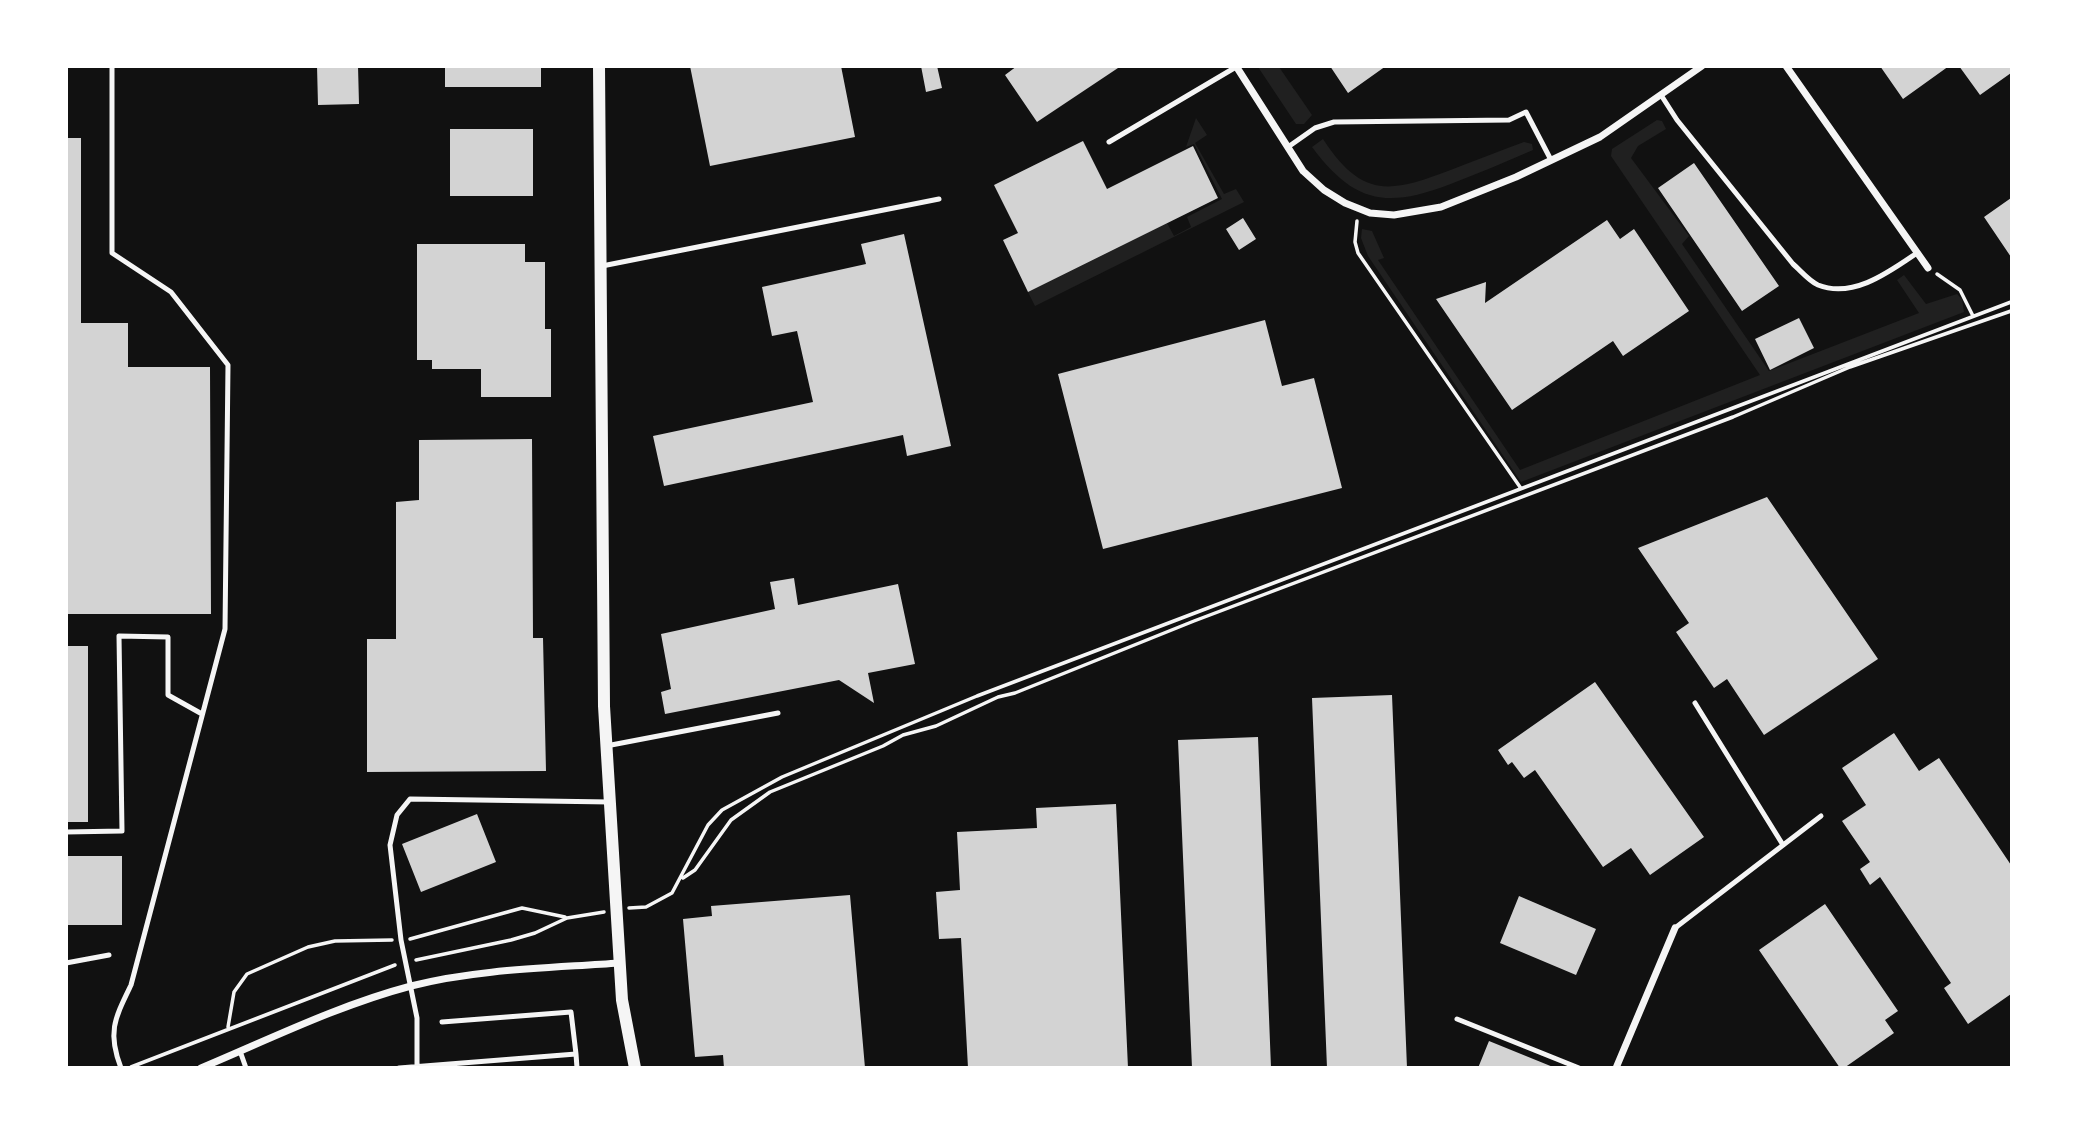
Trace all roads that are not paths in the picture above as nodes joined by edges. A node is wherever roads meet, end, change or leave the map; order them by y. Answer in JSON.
{"nodes":[{"id":1,"x":112,"y":66,"type":"edge"},
{"id":2,"x":599,"y":66,"type":"edge"},
{"id":3,"x":1702,"y":66,"type":"edge"},
{"id":4,"x":1236,"y":67,"type":"edge"},
{"id":5,"x":1789,"y":68,"type":"edge"},
{"id":6,"x":1661,"y":95,"type":"junction"},
{"id":7,"x":1109,"y":142,"type":"dead end"},
{"id":8,"x":1288,"y":147,"type":"junction"},
{"id":9,"x":1551,"y":160,"type":"junction"},
{"id":10,"x":939,"y":199,"type":"dead end"},
{"id":11,"x":1917,"y":253,"type":"junction"},
{"id":12,"x":600,"y":266,"type":"junction"},
{"id":13,"x":1928,"y":268,"type":"road end"},
{"id":14,"x":1695,"y":703,"type":"dead end"},
{"id":15,"x":202,"y":713,"type":"junction"},
{"id":16,"x":778,"y":713,"type":"dead end"},
{"id":17,"x":606,"y":746,"type":"junction"},
{"id":18,"x":610,"y":802,"type":"junction"},
{"id":19,"x":1821,"y":816,"type":"dead end"},
{"id":20,"x":66,"y":832,"type":"edge"},
{"id":21,"x":1783,"y":845,"type":"junction"},
{"id":22,"x":1675,"y":928,"type":"joint"},
{"id":23,"x":109,"y":955,"type":"dead end"},
{"id":24,"x":66,"y":962,"type":"edge"},
{"id":25,"x":619,"y":963,"type":"junction"},
{"id":26,"x":412,"y":986,"type":"junction"},
{"id":27,"x":1457,"y":1019,"type":"dead end"},
{"id":28,"x":442,"y":1022,"type":"dead end"},
{"id":29,"x":240,"y":1051,"type":"junction"},
{"id":30,"x":576,"y":1054,"type":"junction"},
{"id":31,"x":417,"y":1066,"type":"edge"},
{"id":32,"x":121,"y":1068,"type":"edge"},
{"id":33,"x":201,"y":1068,"type":"edge"},
{"id":34,"x":246,"y":1068,"type":"edge"},
{"id":35,"x":399,"y":1068,"type":"edge"},
{"id":36,"x":577,"y":1068,"type":"edge"},
{"id":37,"x":635,"y":1068,"type":"edge"},
{"id":38,"x":1579,"y":1068,"type":"edge"},
{"id":39,"x":1616,"y":1068,"type":"edge"}],
"edges":[{"from":1,"to":15,"type":"lane"},
{"from":2,"to":12,"type":"street"},
{"from":3,"to":6,"type":"street"},
{"from":4,"to":7,"type":"lane"},
{"from":4,"to":8,"type":"street"},
{"from":5,"to":11,"type":"street"},
{"from":6,"to":9,"type":"street"},
{"from":6,"to":11,"type":"lane"},
{"from":8,"to":9,"type":"street"},
{"from":8,"to":9,"type":"lane"},
{"from":10,"to":12,"type":"lane"},
{"from":11,"to":13,"type":"street"},
{"from":12,"to":17,"type":"street"},
{"from":14,"to":21,"type":"lane"},
{"from":15,"to":20,"type":"lane"},
{"from":15,"to":32,"type":"lane"},
{"from":16,"to":17,"type":"lane"},
{"from":17,"to":18,"type":"street"},
{"from":18,"to":25,"type":"street"},
{"from":18,"to":26,"type":"lane"},
{"from":19,"to":21,"type":"lane"},
{"from":21,"to":22,"type":"lane"},
{"from":22,"to":39,"type":"street"},
{"from":23,"to":24,"type":"lane"},
{"from":25,"to":26,"type":"street"},
{"from":25,"to":37,"type":"street"},
{"from":26,"to":29,"type":"street"},
{"from":26,"to":31,"type":"lane"},
{"from":27,"to":38,"type":"lane"},
{"from":28,"to":30,"type":"lane"},
{"from":29,"to":33,"type":"street"},
{"from":29,"to":34,"type":"lane"},
{"from":30,"to":31,"type":"lane"},
{"from":30,"to":36,"type":"lane"},
{"from":31,"to":35,"type":"lane"}]}
